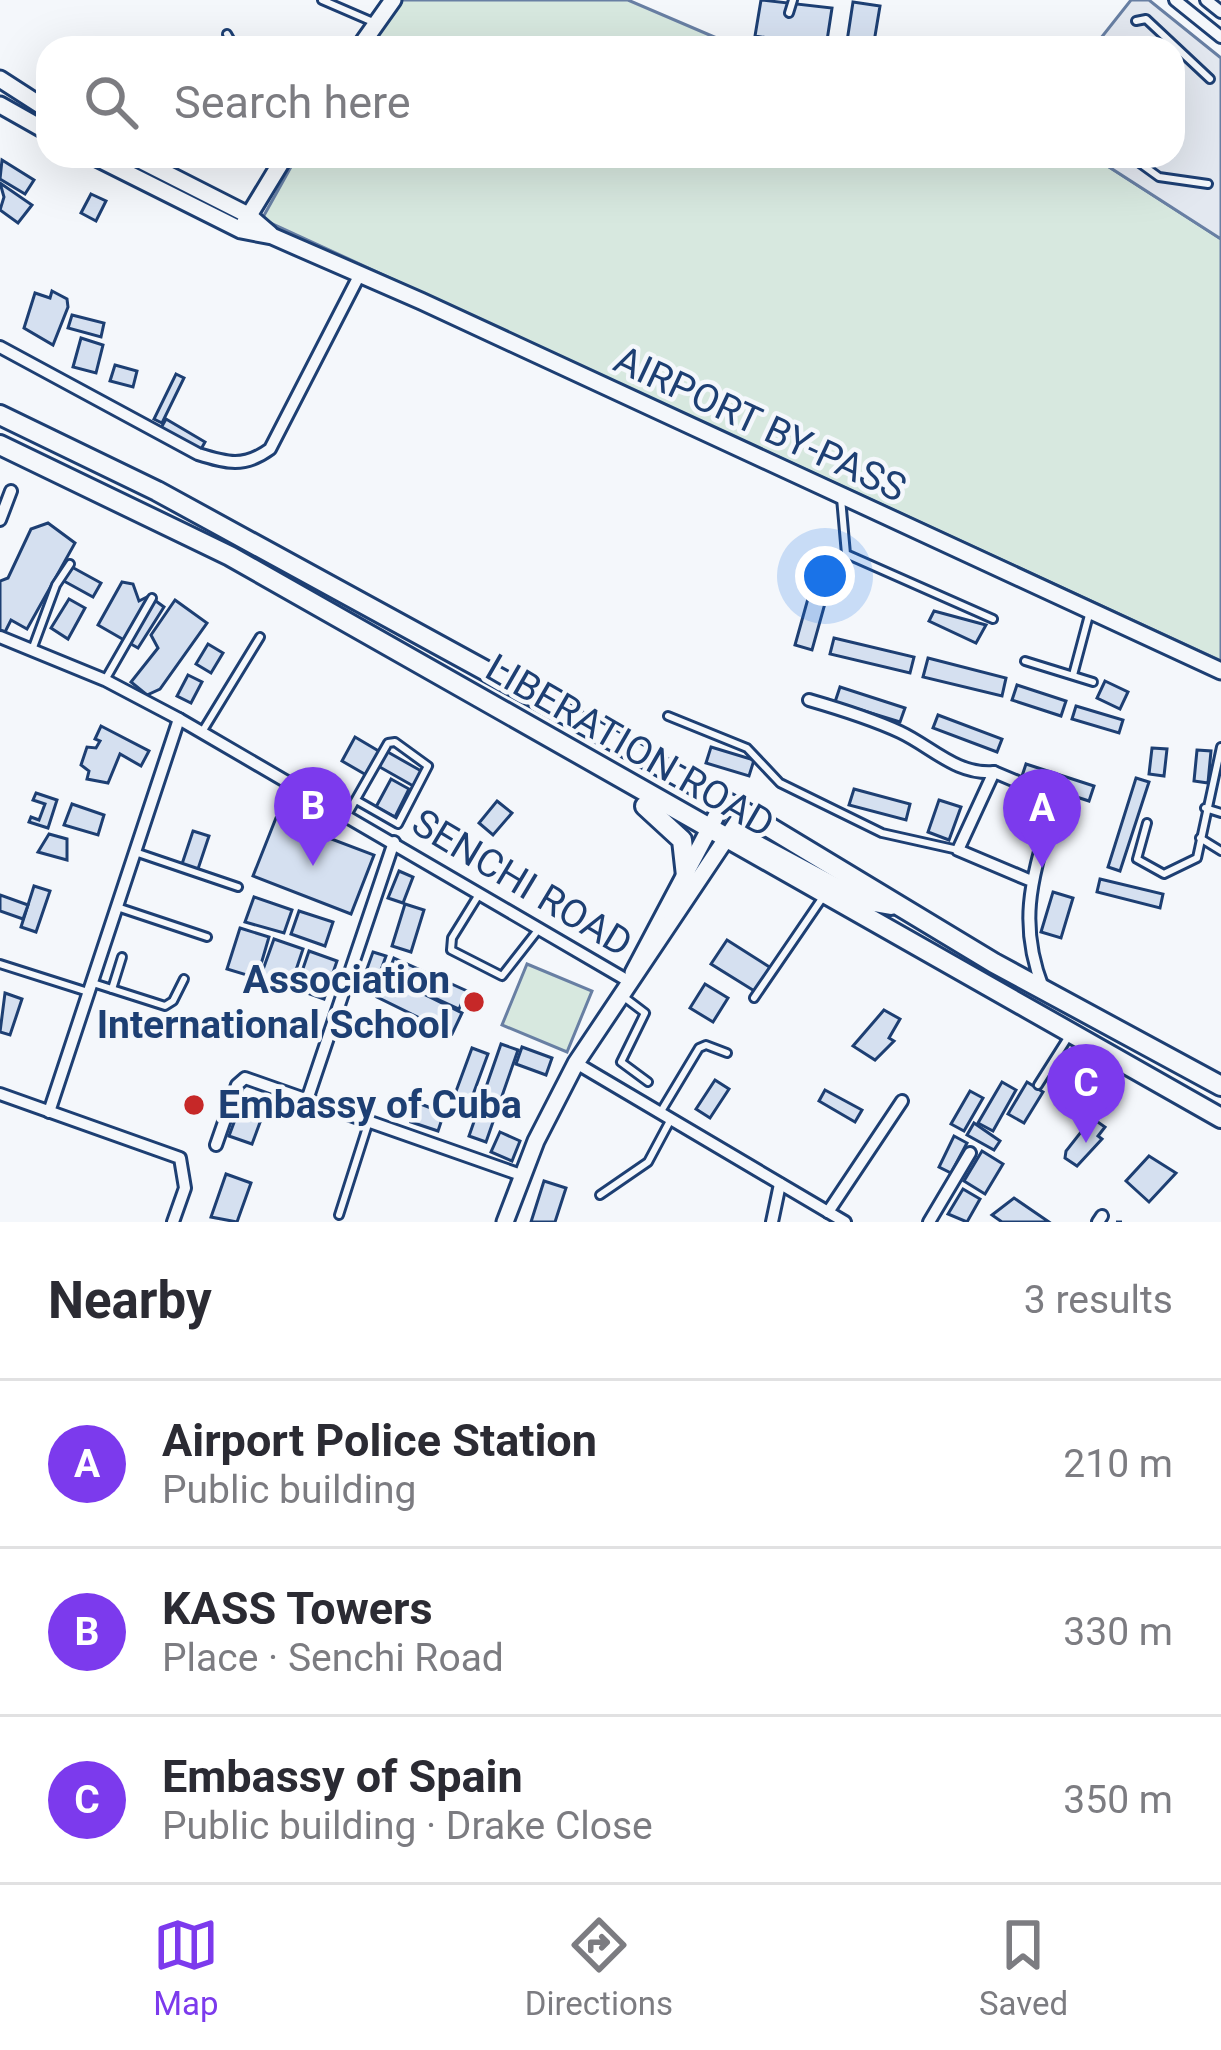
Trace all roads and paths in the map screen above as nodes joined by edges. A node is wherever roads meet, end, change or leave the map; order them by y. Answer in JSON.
{"nodes":[{"id":1,"x":322,"y":0,"type":"edge"},
{"id":2,"x":393,"y":0,"type":"edge"},
{"id":3,"x":794,"y":0,"type":"edge"},
{"id":4,"x":1175,"y":0,"type":"edge"},
{"id":5,"x":1206,"y":0,"type":"edge"},
{"id":6,"x":1221,"y":12,"type":"edge"},
{"id":7,"x":789,"y":13,"type":"dead end"},
{"id":8,"x":1136,"y":21,"type":"dead end"},
{"id":9,"x":377,"y":23,"type":"junction"},
{"id":10,"x":368,"y":36,"type":"edge"},
{"id":11,"x":1166,"y":36,"type":"edge"},
{"id":12,"x":1221,"y":37,"type":"edge"},
{"id":13,"x":1185,"y":52,"type":"edge"},
{"id":14,"x":0,"y":79,"type":"edge"},
{"id":15,"x":1210,"y":79,"type":"dead end"},
{"id":16,"x":36,"y":103,"type":"edge"},
{"id":17,"x":3,"y":105,"type":"edge"},
{"id":18,"x":36,"y":125,"type":"edge"},
{"id":19,"x":121,"y":168,"type":"edge"},
{"id":20,"x":152,"y":168,"type":"edge"},
{"id":21,"x":271,"y":168,"type":"edge"},
{"id":22,"x":1147,"y":168,"type":"edge"},
{"id":23,"x":1208,"y":184,"type":"dead end"},
{"id":24,"x":244,"y":222,"type":"junction"},
{"id":25,"x":360,"y":274,"type":"junction"},
{"id":26,"x":0,"y":347,"type":"edge"},
{"id":27,"x":0,"y":415,"type":"edge"},
{"id":28,"x":0,"y":445,"type":"edge"},
{"id":29,"x":11,"y":491,"type":"dead end"},
{"id":30,"x":841,"y":498,"type":"junction"},
{"id":31,"x":0,"y":520,"type":"edge"},
{"id":32,"x":70,"y":564,"type":"dead end"},
{"id":33,"x":152,"y":598,"type":"dead end"},
{"id":34,"x":1090,"y":611,"type":"junction"},
{"id":35,"x":993,"y":619,"type":"dead end"},
{"id":36,"x":0,"y":637,"type":"edge"},
{"id":37,"x":260,"y":637,"type":"dead end"},
{"id":38,"x":32,"y":650,"type":"junction"},
{"id":39,"x":1024,"y":662,"type":"dead end"},
{"id":40,"x":1221,"y":671,"type":"edge"},
{"id":41,"x":1073,"y":675,"type":"junction"},
{"id":42,"x":106,"y":680,"type":"junction"},
{"id":43,"x":1093,"y":682,"type":"dead end"},
{"id":44,"x":809,"y":700,"type":"dead end"},
{"id":45,"x":668,"y":716,"type":"dead end"},
{"id":46,"x":179,"y":719,"type":"junction"},
{"id":47,"x":202,"y":732,"type":"junction"},
{"id":48,"x":1221,"y":748,"type":"edge"},
{"id":49,"x":994,"y":772,"type":"junction"},
{"id":50,"x":616,"y":777,"type":"junction"},
{"id":51,"x":356,"y":800,"type":"junction"},
{"id":52,"x":724,"y":801,"type":"junction"},
{"id":53,"x":1205,"y":808,"type":"junction"},
{"id":54,"x":744,"y":812,"type":"junction"},
{"id":55,"x":1221,"y":813,"type":"edge"},
{"id":56,"x":347,"y":815,"type":"junction"},
{"id":57,"x":1147,"y":823,"type":"dead end"},
{"id":58,"x":710,"y":830,"type":"junction"},
{"id":59,"x":731,"y":837,"type":"junction"},
{"id":60,"x":1200,"y":838,"type":"junction"},
{"id":61,"x":394,"y":842,"type":"junction"},
{"id":62,"x":958,"y":850,"type":"junction"},
{"id":63,"x":1221,"y":851,"type":"edge"},
{"id":64,"x":135,"y":852,"type":"junction"},
{"id":65,"x":686,"y":876,"type":"junction"},
{"id":66,"x":1029,"y":880,"type":"junction"},
{"id":67,"x":238,"y":887,"type":"dead end"},
{"id":68,"x":825,"y":895,"type":"junction"},
{"id":69,"x":478,"y":896,"type":"junction"},
{"id":70,"x":901,"y":906,"type":"junction"},
{"id":71,"x":117,"y":907,"type":"junction"},
{"id":72,"x":538,"y":930,"type":"junction"},
{"id":73,"x":207,"y":937,"type":"dead end"},
{"id":74,"x":122,"y":957,"type":"dead end"},
{"id":75,"x":0,"y":964,"type":"edge"},
{"id":76,"x":184,"y":979,"type":"dead end"},
{"id":77,"x":90,"y":987,"type":"junction"},
{"id":78,"x":112,"y":989,"type":"junction"},
{"id":79,"x":626,"y":989,"type":"junction"},
{"id":80,"x":1044,"y":990,"type":"junction"},
{"id":81,"x":754,"y":998,"type":"dead end"},
{"id":82,"x":1071,"y":1033,"type":"junction"},
{"id":83,"x":727,"y":1053,"type":"dead end"},
{"id":84,"x":576,"y":1063,"type":"junction"},
{"id":85,"x":648,"y":1082,"type":"dead end"},
{"id":86,"x":1038,"y":1085,"type":"dead end"},
{"id":87,"x":1221,"y":1086,"type":"edge"},
{"id":88,"x":0,"y":1094,"type":"edge"},
{"id":89,"x":308,"y":1097,"type":"junction"},
{"id":90,"x":902,"y":1101,"type":"dead end"},
{"id":91,"x":49,"y":1112,"type":"junction"},
{"id":92,"x":1215,"y":1112,"type":"edge"},
{"id":93,"x":666,"y":1116,"type":"junction"},
{"id":94,"x":369,"y":1120,"type":"junction"},
{"id":95,"x":216,"y":1145,"type":"dead end"},
{"id":96,"x":970,"y":1153,"type":"dead end"},
{"id":97,"x":520,"y":1175,"type":"junction"},
{"id":98,"x":780,"y":1184,"type":"junction"},
{"id":99,"x":600,"y":1195,"type":"dead end"},
{"id":100,"x":828,"y":1212,"type":"junction"},
{"id":101,"x":339,"y":1215,"type":"dead end"},
{"id":102,"x":173,"y":1222,"type":"edge"},
{"id":103,"x":505,"y":1222,"type":"edge"},
{"id":104,"x":772,"y":1222,"type":"edge"},
{"id":105,"x":845,"y":1222,"type":"edge"},
{"id":106,"x":929,"y":1222,"type":"edge"}],
"edges":[{"from":1,"to":9,"type":"lane"},
{"from":2,"to":9,"type":"main road"},
{"from":3,"to":7,"type":"lane"},
{"from":4,"to":12,"type":"street"},
{"from":5,"to":6,"type":"street"},
{"from":8,"to":11,"type":"lane"},
{"from":9,"to":10,"type":"main road"},
{"from":13,"to":15,"type":"lane"},
{"from":14,"to":16,"type":"main road"},
{"from":17,"to":18,"type":"main road"},
{"from":19,"to":24,"type":"main road","name":"AIRPORT BY-PASS"},
{"from":20,"to":24,"type":"main road","name":"AIRPORT BY-PASS"},
{"from":21,"to":24,"type":"main road"},
{"from":22,"to":23,"type":"lane"},
{"from":24,"to":25,"type":"main road","name":"AIRPORT BY-PASS"},
{"from":25,"to":26,"type":"street"},
{"from":25,"to":30,"type":"main road","name":"AIRPORT BY-PASS"},
{"from":27,"to":52,"type":"highway","name":"LIBERATION ROAD"},
{"from":28,"to":50,"type":"highway","name":"LIBERATION ROAD"},
{"from":29,"to":31,"type":"street"},
{"from":30,"to":34,"type":"main road","name":"AIRPORT BY-PASS"},
{"from":30,"to":35,"type":"lane"},
{"from":32,"to":38,"type":"lane"},
{"from":33,"to":42,"type":"lane"},
{"from":34,"to":40,"type":"main road","name":"AIRPORT BY-PASS"},
{"from":34,"to":41,"type":"lane"},
{"from":36,"to":38,"type":"street","name":"SENCHI ROAD"},
{"from":37,"to":47,"type":"lane"},
{"from":38,"to":42,"type":"street","name":"SENCHI ROAD"},
{"from":39,"to":41,"type":"lane"},
{"from":41,"to":43,"type":"lane"},
{"from":42,"to":46,"type":"street","name":"SENCHI ROAD"},
{"from":44,"to":49,"type":"street"},
{"from":45,"to":62,"type":"lane"},
{"from":46,"to":47,"type":"street","name":"SENCHI ROAD"},
{"from":46,"to":64,"type":"street"},
{"from":47,"to":56,"type":"street","name":"SENCHI ROAD"},
{"from":48,"to":53,"type":"lane"},
{"from":49,"to":62,"type":"street"},
{"from":49,"to":66,"type":"street"},
{"from":50,"to":58,"type":"highway","name":"LIBERATION ROAD"},
{"from":50,"to":65,"type":"highway"},
{"from":51,"to":51,"type":"lane"},
{"from":51,"to":56,"type":"lane"},
{"from":52,"to":54,"type":"highway","name":"LIBERATION ROAD"},
{"from":52,"to":58,"type":"main road"},
{"from":53,"to":55,"type":"lane"},
{"from":53,"to":60,"type":"lane"},
{"from":54,"to":59,"type":"main road"},
{"from":54,"to":70,"type":"highway","name":"LIBERATION ROAD"},
{"from":56,"to":61,"type":"street","name":"SENCHI ROAD"},
{"from":57,"to":60,"type":"lane"},
{"from":58,"to":59,"type":"highway","name":"LIBERATION ROAD"},
{"from":58,"to":65,"type":"main road"},
{"from":59,"to":68,"type":"highway","name":"LIBERATION ROAD"},
{"from":59,"to":70,"type":"highway"},
{"from":59,"to":79,"type":"main road"},
{"from":60,"to":63,"type":"lane"},
{"from":61,"to":69,"type":"street","name":"SENCHI ROAD"},
{"from":61,"to":89,"type":"street"},
{"from":62,"to":66,"type":"street"},
{"from":64,"to":67,"type":"lane"},
{"from":64,"to":71,"type":"street"},
{"from":65,"to":79,"type":"main road"},
{"from":66,"to":80,"type":"street"},
{"from":68,"to":81,"type":"lane"},
{"from":68,"to":82,"type":"highway","name":"LIBERATION ROAD"},
{"from":69,"to":72,"type":"street","name":"SENCHI ROAD"},
{"from":69,"to":72,"type":"lane"},
{"from":70,"to":80,"type":"highway","name":"LIBERATION ROAD"},
{"from":71,"to":73,"type":"lane"},
{"from":71,"to":77,"type":"street"},
{"from":72,"to":79,"type":"street","name":"SENCHI ROAD"},
{"from":74,"to":78,"type":"lane"},
{"from":75,"to":77,"type":"lane"},
{"from":76,"to":78,"type":"lane"},
{"from":77,"to":78,"type":"lane"},
{"from":77,"to":91,"type":"street"},
{"from":79,"to":84,"type":"main road"},
{"from":79,"to":85,"type":"lane"},
{"from":80,"to":87,"type":"highway","name":"LIBERATION ROAD"},
{"from":82,"to":86,"type":"lane"},
{"from":82,"to":92,"type":"highway","name":"LIBERATION ROAD"},
{"from":83,"to":93,"type":"lane"},
{"from":84,"to":93,"type":"street"},
{"from":84,"to":97,"type":"main road"},
{"from":88,"to":91,"type":"street"},
{"from":89,"to":94,"type":"street"},
{"from":89,"to":95,"type":"street"},
{"from":90,"to":100,"type":"street"},
{"from":91,"to":102,"type":"street"},
{"from":93,"to":98,"type":"street"},
{"from":93,"to":99,"type":"lane"},
{"from":94,"to":97,"type":"street"},
{"from":94,"to":101,"type":"lane"},
{"from":96,"to":106,"type":"street"},
{"from":97,"to":103,"type":"main road"},
{"from":98,"to":100,"type":"street"},
{"from":98,"to":104,"type":"street"},
{"from":100,"to":105,"type":"street"}]}
